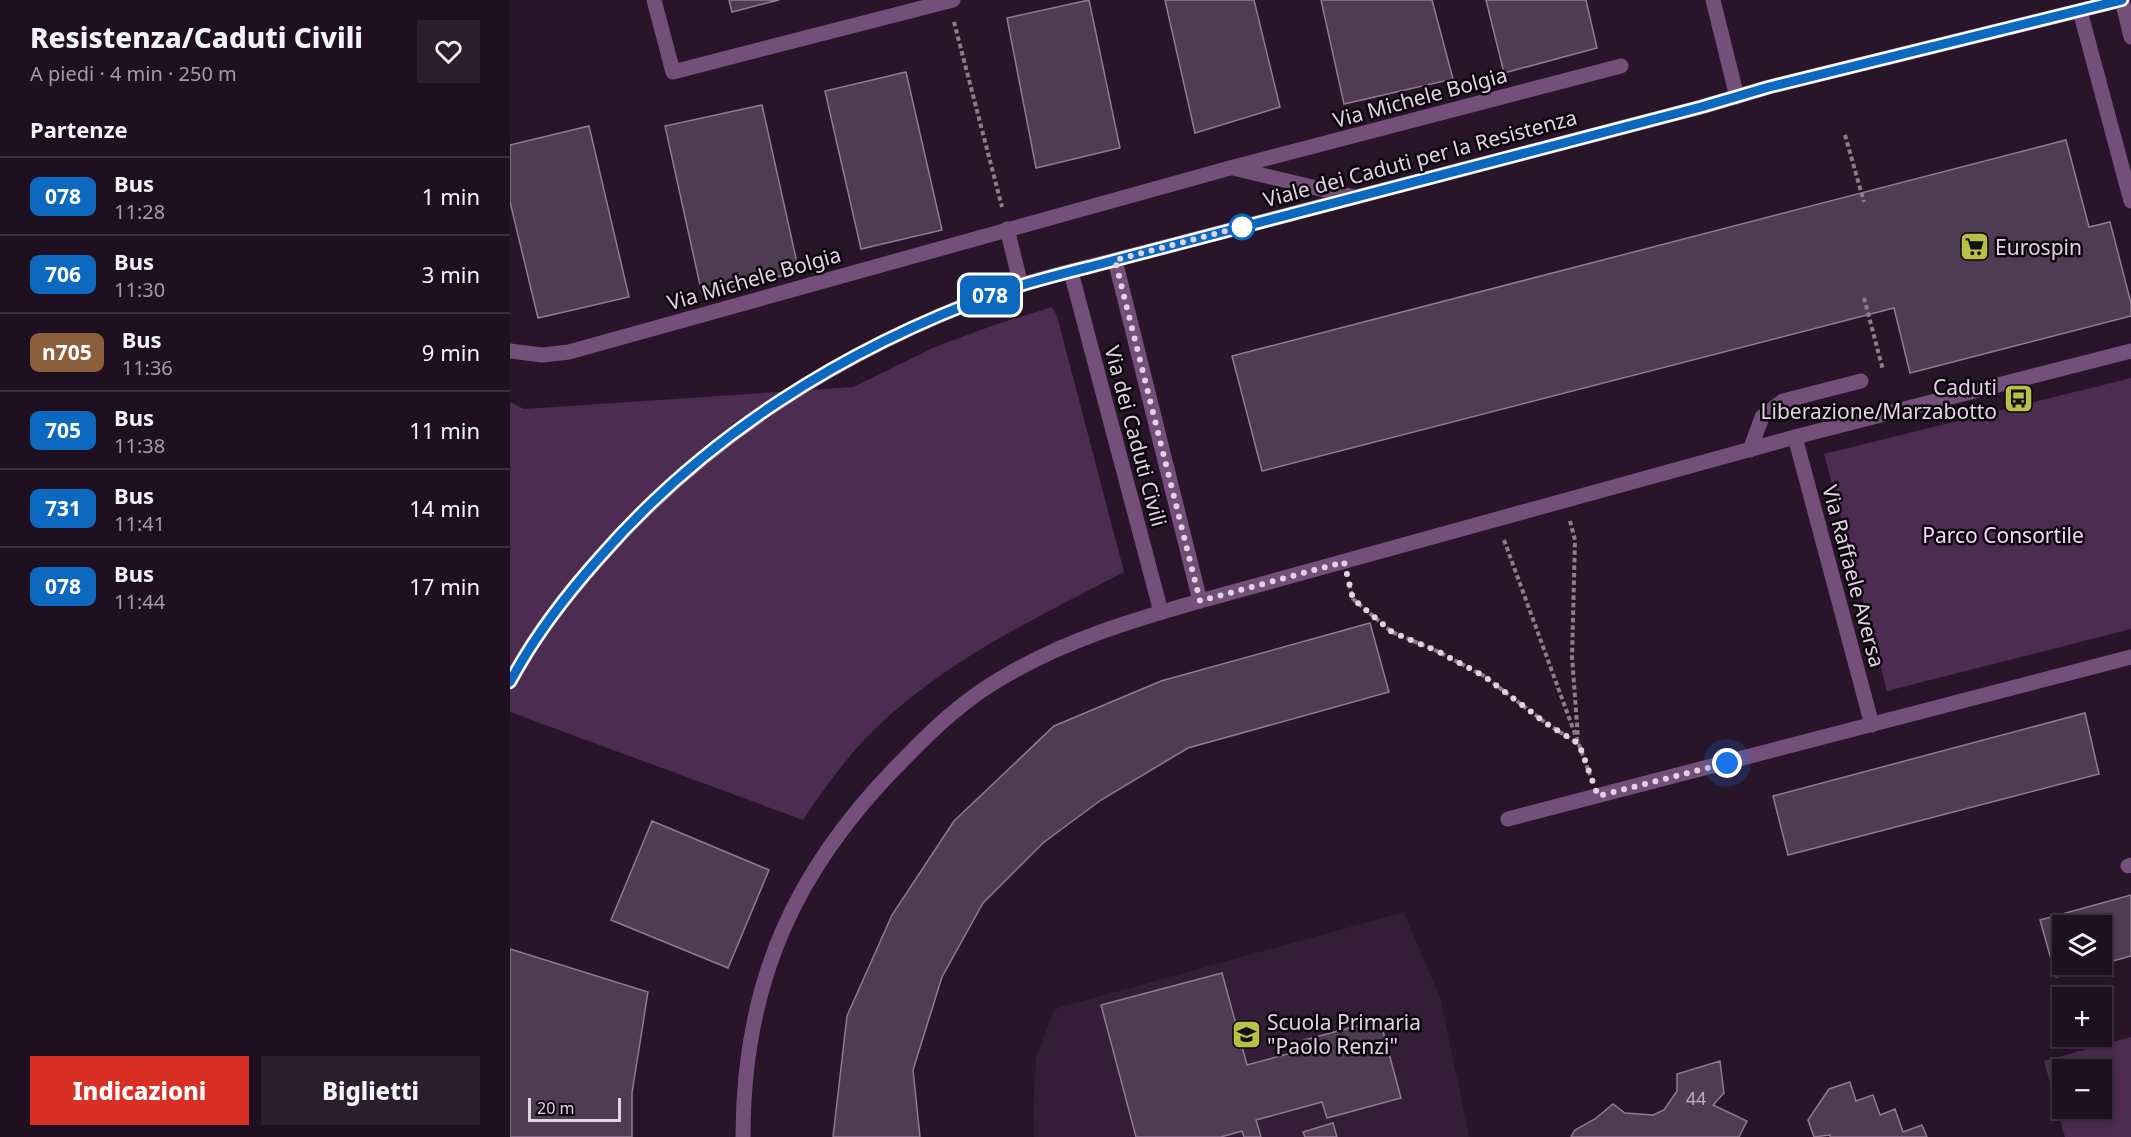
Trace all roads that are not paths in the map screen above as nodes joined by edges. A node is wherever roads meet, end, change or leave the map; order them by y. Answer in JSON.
{"nodes":[{"id":1,"x":654,"y":0,"type":"edge"},
{"id":2,"x":1713,"y":0,"type":"edge"},
{"id":3,"x":2122,"y":0,"type":"edge"},
{"id":4,"x":951,"y":1,"type":"edge"},
{"id":5,"x":2080,"y":11,"type":"junction"},
{"id":6,"x":2131,"y":37,"type":"edge"},
{"id":7,"x":1621,"y":66,"type":"dead end"},
{"id":8,"x":1737,"y":97,"type":"junction"},
{"id":9,"x":1230,"y":168,"type":"junction"},
{"id":10,"x":1354,"y":197,"type":"junction"},
{"id":11,"x":2131,"y":201,"type":"edge"},
{"id":12,"x":1007,"y":229,"type":"junction"},
{"id":13,"x":1115,"y":260,"type":"junction"},
{"id":14,"x":1071,"y":272,"type":"junction"},
{"id":15,"x":1021,"y":285,"type":"junction"},
{"id":16,"x":510,"y":351,"type":"edge"},
{"id":17,"x":2131,"y":351,"type":"edge"},
{"id":18,"x":1861,"y":381,"type":"dead end"},
{"id":19,"x":1795,"y":437,"type":"junction"},
{"id":20,"x":1750,"y":450,"type":"junction"},
{"id":21,"x":1200,"y":601,"type":"junction"},
{"id":22,"x":1161,"y":612,"type":"junction"},
{"id":23,"x":2131,"y":657,"type":"edge"},
{"id":24,"x":510,"y":682,"type":"edge"},
{"id":25,"x":1872,"y":725,"type":"junction"},
{"id":26,"x":1508,"y":819,"type":"dead end"},
{"id":27,"x":743,"y":1137,"type":"edge"}],
"edges":[{"from":1,"to":4,"type":"street"},
{"from":2,"to":8,"type":"street"},
{"from":3,"to":5,"type":"street","name":"Viale dei Caduti per la Resistenza"},
{"from":3,"to":6,"type":"street"},
{"from":5,"to":8,"type":"street","name":"Viale dei Caduti per la Resistenza"},
{"from":5,"to":11,"type":"street"},
{"from":7,"to":9,"type":"street","name":"Via Michele Bolgia"},
{"from":8,"to":10,"type":"street","name":"Viale dei Caduti per la Resistenza"},
{"from":9,"to":10,"type":"street","name":"Via Michele Bolgia"},
{"from":9,"to":12,"type":"street","name":"Via Michele Bolgia"},
{"from":10,"to":13,"type":"street","name":"Viale dei Caduti per la Resistenza"},
{"from":12,"to":15,"type":"street"},
{"from":12,"to":16,"type":"street","name":"Via Michele Bolgia"},
{"from":13,"to":14,"type":"street","name":"Viale dei Caduti per la Resistenza"},
{"from":13,"to":21,"type":"street","name":"Via dei Caduti Civili"},
{"from":14,"to":15,"type":"street","name":"Viale dei Caduti per la Resistenza"},
{"from":14,"to":22,"type":"street","name":"Via dei Caduti Civili"},
{"from":15,"to":24,"type":"street","name":"Viale dei Caduti per la Resistenza"},
{"from":17,"to":19,"type":"street"},
{"from":18,"to":20,"type":"street"},
{"from":19,"to":20,"type":"street"},
{"from":19,"to":25,"type":"street","name":"Via Raffaele Aversa"},
{"from":20,"to":21,"type":"street"},
{"from":21,"to":22,"type":"street"},
{"from":22,"to":27,"type":"street"},
{"from":23,"to":25,"type":"street"},
{"from":25,"to":26,"type":"street"}]}
